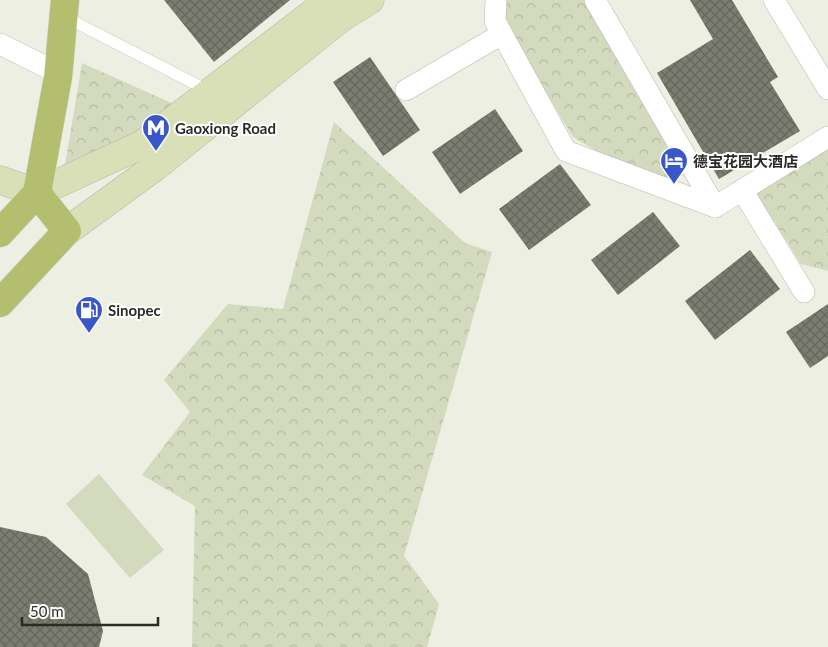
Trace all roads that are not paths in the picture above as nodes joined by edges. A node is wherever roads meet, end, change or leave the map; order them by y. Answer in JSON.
{"nodes":[{"id":1,"x":370,"y":0,"type":"edge"},
{"id":2,"x":496,"y":0,"type":"edge"},
{"id":3,"x":595,"y":0,"type":"edge"},
{"id":4,"x":774,"y":0,"type":"edge"},
{"id":5,"x":330,"y":6,"type":"edge"},
{"id":6,"x":64,"y":8,"type":"edge"},
{"id":7,"x":502,"y":34,"type":"junction"},
{"id":8,"x":0,"y":44,"type":"edge"},
{"id":9,"x":58,"y":73,"type":"junction"},
{"id":10,"x":828,"y":89,"type":"edge"},
{"id":11,"x":406,"y":90,"type":"dead end"},
{"id":12,"x":210,"y":91,"type":"junction"},
{"id":13,"x":828,"y":137,"type":"edge"},
{"id":14,"x":0,"y":180,"type":"edge"},
{"id":15,"x":742,"y":190,"type":"junction"},
{"id":16,"x":37,"y":193,"type":"junction"},
{"id":17,"x":715,"y":207,"type":"junction"},
{"id":18,"x":67,"y":231,"type":"junction"},
{"id":19,"x":0,"y":233,"type":"edge"},
{"id":20,"x":804,"y":292,"type":"dead end"},
{"id":21,"x":0,"y":303,"type":"edge"}],
"edges":[{"from":1,"to":5,"type":"main road"},
{"from":2,"to":7,"type":"street"},
{"from":3,"to":17,"type":"street"},
{"from":4,"to":10,"type":"street"},
{"from":5,"to":12,"type":"main road"},
{"from":5,"to":18,"type":"main road"},
{"from":6,"to":9,"type":"main road"},
{"from":6,"to":12,"type":"lane"},
{"from":7,"to":11,"type":"street"},
{"from":7,"to":17,"type":"street"},
{"from":8,"to":9,"type":"street"},
{"from":9,"to":16,"type":"main road"},
{"from":12,"to":16,"type":"main road"},
{"from":13,"to":15,"type":"street"},
{"from":14,"to":16,"type":"main road"},
{"from":15,"to":17,"type":"street"},
{"from":15,"to":20,"type":"street"},
{"from":16,"to":18,"type":"main road"},
{"from":16,"to":19,"type":"main road"},
{"from":18,"to":21,"type":"main road"}]}
